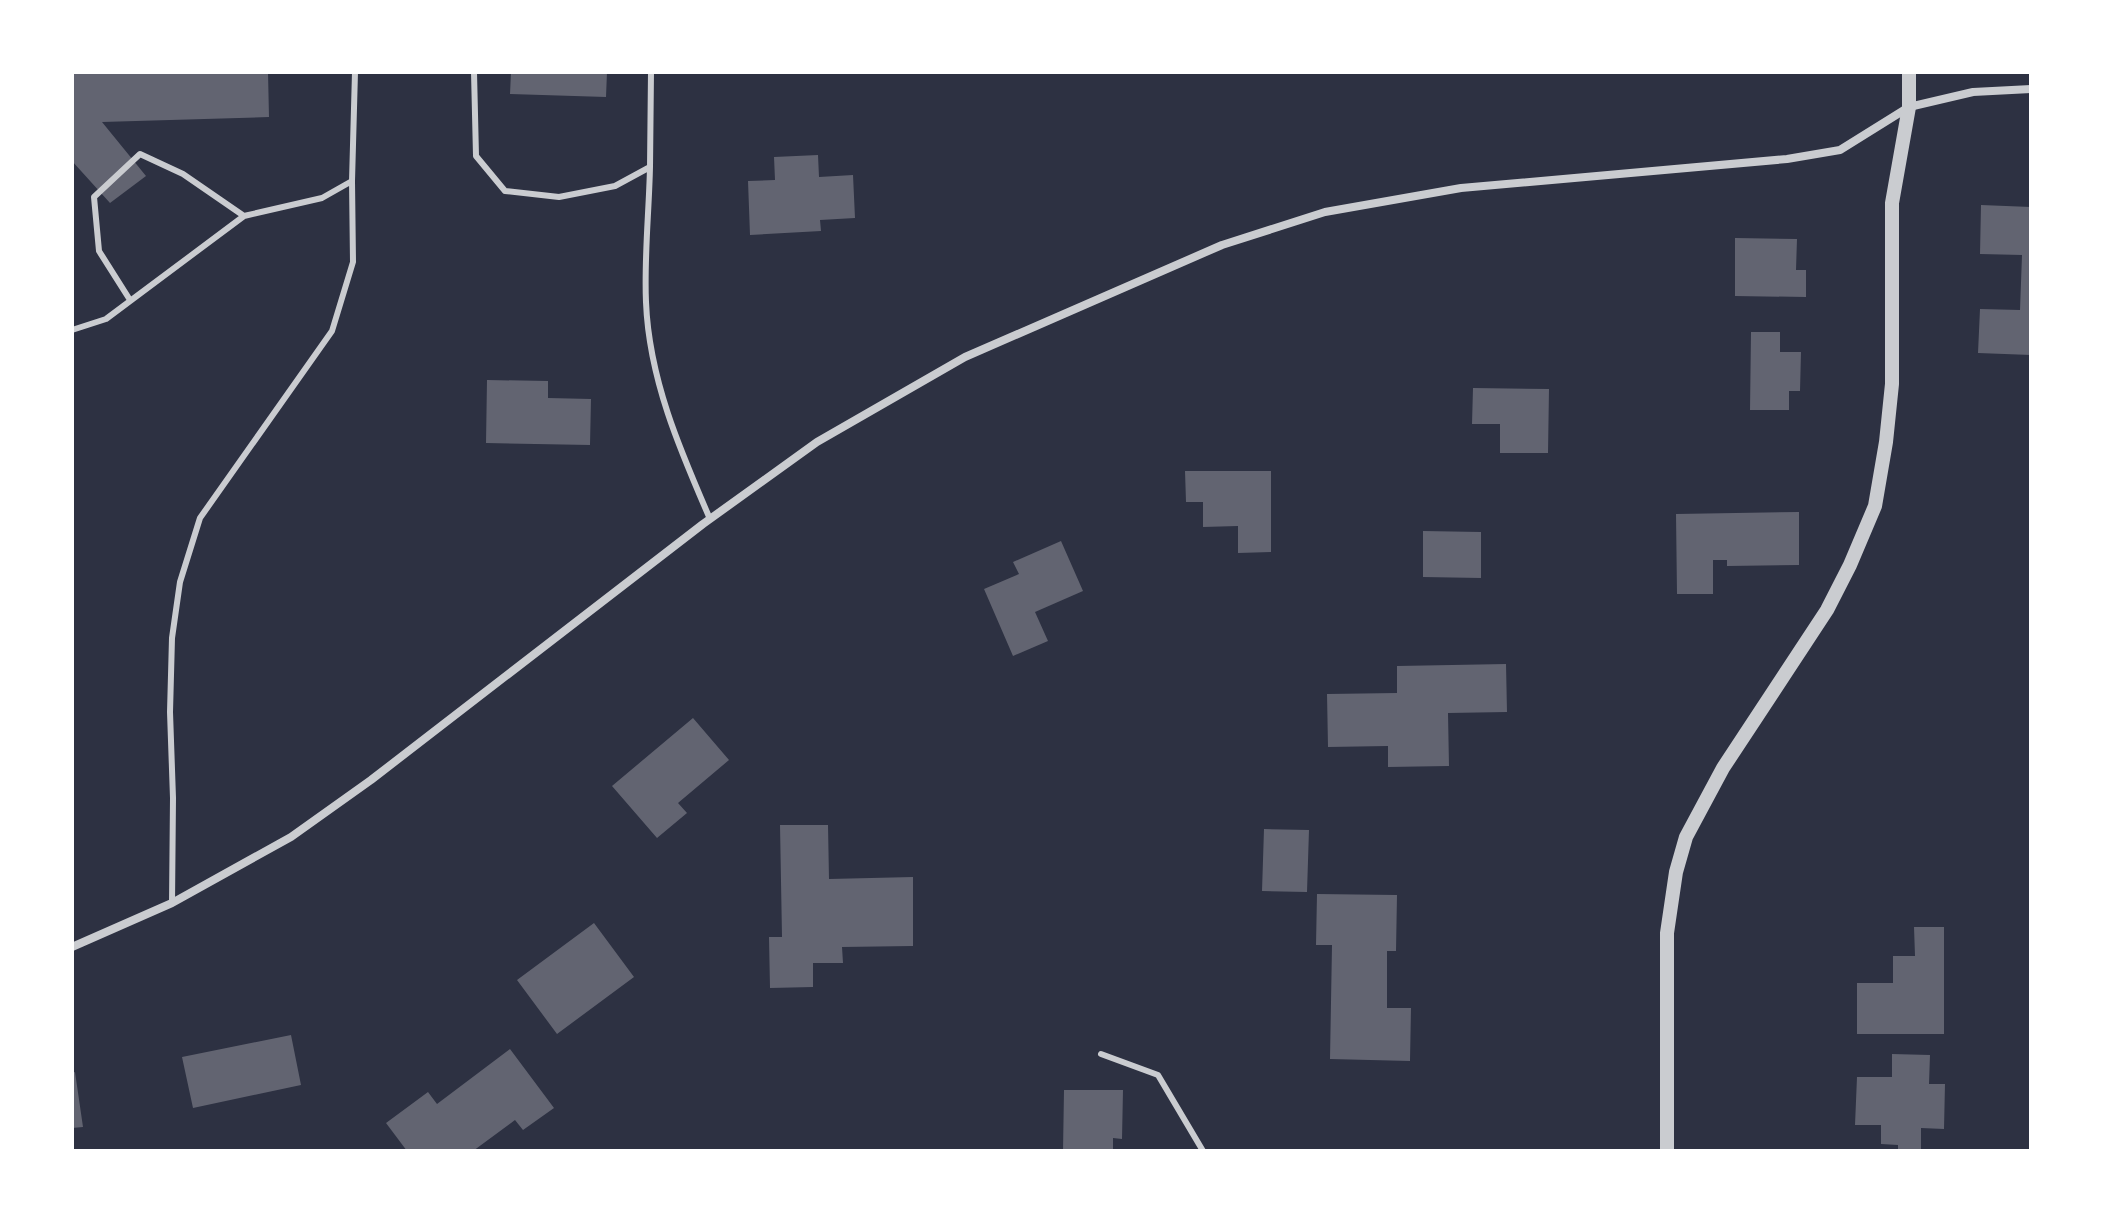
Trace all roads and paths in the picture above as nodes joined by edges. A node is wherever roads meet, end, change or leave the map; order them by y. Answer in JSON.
{"nodes":[{"id":1,"x":355,"y":72,"type":"edge"},
{"id":2,"x":474,"y":72,"type":"edge"},
{"id":3,"x":651,"y":72,"type":"edge"},
{"id":4,"x":1909,"y":72,"type":"edge"},
{"id":5,"x":2031,"y":89,"type":"edge"},
{"id":6,"x":1909,"y":107,"type":"junction"},
{"id":7,"x":650,"y":167,"type":"junction"},
{"id":8,"x":352,"y":181,"type":"junction"},
{"id":9,"x":244,"y":216,"type":"junction"},
{"id":10,"x":130,"y":300,"type":"junction"},
{"id":11,"x":74,"y":330,"type":"edge"},
{"id":12,"x":710,"y":519,"type":"junction"},
{"id":13,"x":172,"y":903,"type":"junction"},
{"id":14,"x":72,"y":947,"type":"edge"},
{"id":15,"x":1101,"y":1054,"type":"dead end"},
{"id":16,"x":1203,"y":1151,"type":"edge"},
{"id":17,"x":1667,"y":1151,"type":"edge"}],
"edges":[{"from":1,"to":8,"type":"lane"},
{"from":2,"to":7,"type":"lane"},
{"from":3,"to":7,"type":"lane"},
{"from":4,"to":6,"type":"street"},
{"from":5,"to":6,"type":"street"},
{"from":6,"to":12,"type":"street"},
{"from":6,"to":17,"type":"street"},
{"from":7,"to":12,"type":"lane"},
{"from":8,"to":9,"type":"lane"},
{"from":8,"to":13,"type":"lane"},
{"from":9,"to":10,"type":"lane"},
{"from":9,"to":10,"type":"lane"},
{"from":10,"to":11,"type":"lane"},
{"from":12,"to":13,"type":"street"},
{"from":13,"to":14,"type":"street"},
{"from":15,"to":16,"type":"lane"}]}
